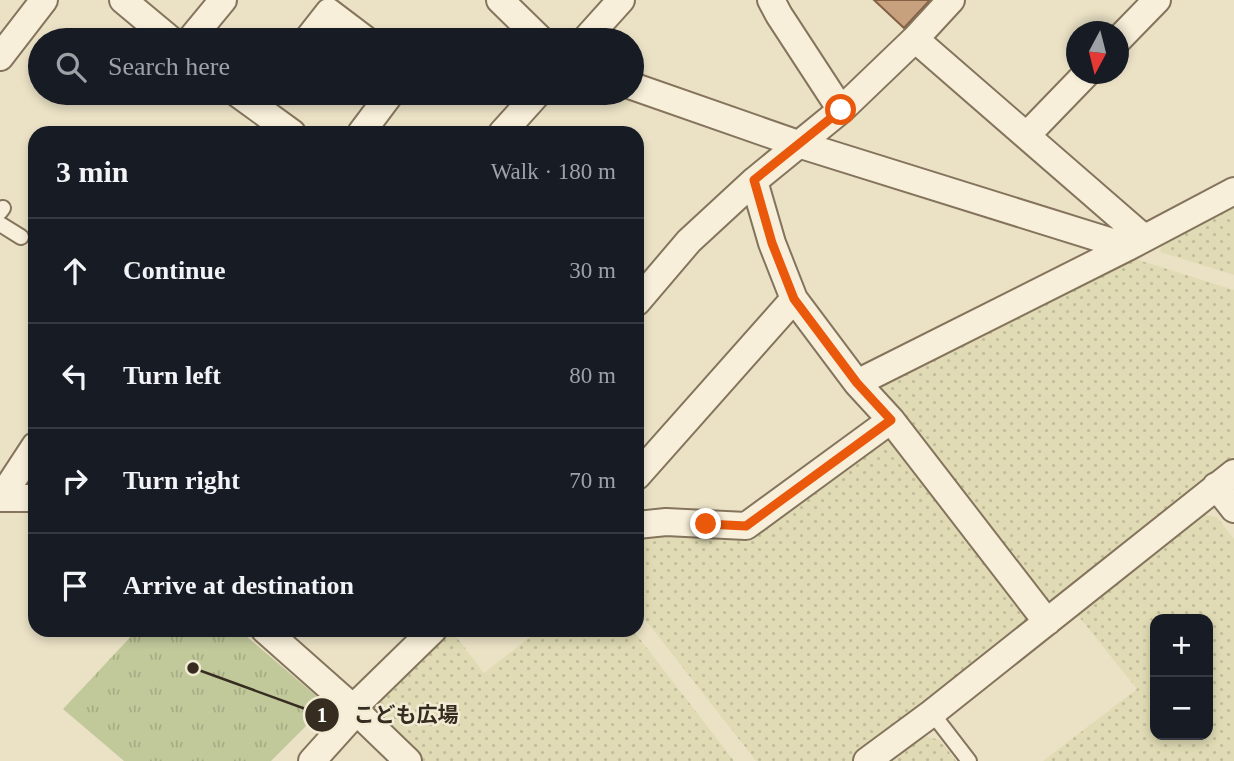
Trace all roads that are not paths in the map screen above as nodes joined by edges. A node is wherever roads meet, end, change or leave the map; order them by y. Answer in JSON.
{"nodes":[{"id":1,"x":44,"y":0,"type":"edge"},
{"id":2,"x":123,"y":0,"type":"edge"},
{"id":3,"x":222,"y":0,"type":"edge"},
{"id":4,"x":500,"y":0,"type":"edge"},
{"id":5,"x":621,"y":0,"type":"edge"},
{"id":6,"x":771,"y":0,"type":"edge"},
{"id":7,"x":951,"y":0,"type":"edge"},
{"id":8,"x":1157,"y":0,"type":"edge"},
{"id":9,"x":157,"y":28,"type":"edge"},
{"id":10,"x":200,"y":28,"type":"edge"},
{"id":11,"x":316,"y":28,"type":"edge"},
{"id":12,"x":350,"y":28,"type":"edge"},
{"id":13,"x":529,"y":28,"type":"edge"},
{"id":14,"x":596,"y":28,"type":"edge"},
{"id":15,"x":1129,"y":29,"type":"edge"},
{"id":16,"x":915,"y":39,"type":"junction"},
{"id":17,"x":0,"y":57,"type":"edge"},
{"id":18,"x":1076,"y":84,"type":"edge"},
{"id":19,"x":644,"y":90,"type":"edge"},
{"id":20,"x":259,"y":105,"type":"edge"},
{"id":21,"x":382,"y":105,"type":"edge"},
{"id":22,"x":529,"y":105,"type":"edge"},
{"id":23,"x":841,"y":110,"type":"junction"},
{"id":24,"x":278,"y":126,"type":"edge"},
{"id":25,"x":366,"y":126,"type":"edge"},
{"id":26,"x":512,"y":126,"type":"edge"},
{"id":27,"x":1027,"y":135,"type":"junction"},
{"id":28,"x":798,"y":144,"type":"junction"},
{"id":29,"x":754,"y":180,"type":"junction"},
{"id":30,"x":1234,"y":191,"type":"edge"},
{"id":31,"x":0,"y":224,"type":"edge"},
{"id":32,"x":21,"y":237,"type":"dead end"},
{"id":33,"x":1136,"y":243,"type":"junction"},
{"id":34,"x":644,"y":294,"type":"edge"},
{"id":35,"x":794,"y":299,"type":"junction"},
{"id":36,"x":857,"y":383,"type":"junction"},
{"id":37,"x":891,"y":420,"type":"junction"},
{"id":38,"x":28,"y":457,"type":"edge"},
{"id":39,"x":644,"y":468,"type":"edge"},
{"id":40,"x":1225,"y":480,"type":"edge"},
{"id":41,"x":1,"y":498,"type":"edge"},
{"id":42,"x":28,"y":498,"type":"edge"},
{"id":43,"x":1234,"y":509,"type":"edge"},
{"id":44,"x":644,"y":524,"type":"edge"},
{"id":45,"x":1047,"y":622,"type":"junction"},
{"id":46,"x":273,"y":637,"type":"edge"},
{"id":47,"x":426,"y":637,"type":"edge"},
{"id":48,"x":355,"y":709,"type":"junction"},
{"id":49,"x":932,"y":713,"type":"junction"},
{"id":50,"x":312,"y":761,"type":"edge"},
{"id":51,"x":408,"y":761,"type":"edge"},
{"id":52,"x":867,"y":761,"type":"edge"},
{"id":53,"x":969,"y":761,"type":"edge"}],
"edges":[{"from":1,"to":17,"type":"street"},
{"from":2,"to":9,"type":"street"},
{"from":3,"to":10,"type":"street"},
{"from":4,"to":13,"type":"street"},
{"from":5,"to":14,"type":"street"},
{"from":6,"to":23,"type":"street"},
{"from":7,"to":16,"type":"street"},
{"from":8,"to":15,"type":"street"},
{"from":11,"to":12,"type":"street"},
{"from":16,"to":23,"type":"street"},
{"from":16,"to":27,"type":"street"},
{"from":18,"to":27,"type":"street"},
{"from":19,"to":28,"type":"street"},
{"from":20,"to":24,"type":"street"},
{"from":21,"to":25,"type":"street"},
{"from":22,"to":26,"type":"street"},
{"from":23,"to":28,"type":"street"},
{"from":27,"to":33,"type":"street"},
{"from":28,"to":29,"type":"street"},
{"from":28,"to":33,"type":"street"},
{"from":29,"to":34,"type":"street"},
{"from":29,"to":35,"type":"street"},
{"from":30,"to":33,"type":"street"},
{"from":31,"to":32,"type":"lane"},
{"from":33,"to":36,"type":"street"},
{"from":35,"to":36,"type":"street"},
{"from":35,"to":39,"type":"street"},
{"from":36,"to":37,"type":"street"},
{"from":37,"to":44,"type":"street"},
{"from":37,"to":45,"type":"street"},
{"from":38,"to":41,"type":"street"},
{"from":40,"to":43,"type":"street"},
{"from":40,"to":45,"type":"street"},
{"from":41,"to":42,"type":"street"},
{"from":45,"to":49,"type":"street"},
{"from":46,"to":48,"type":"street"},
{"from":47,"to":48,"type":"street"},
{"from":48,"to":50,"type":"street"},
{"from":48,"to":51,"type":"street"},
{"from":49,"to":52,"type":"street"},
{"from":49,"to":53,"type":"lane"}]}
